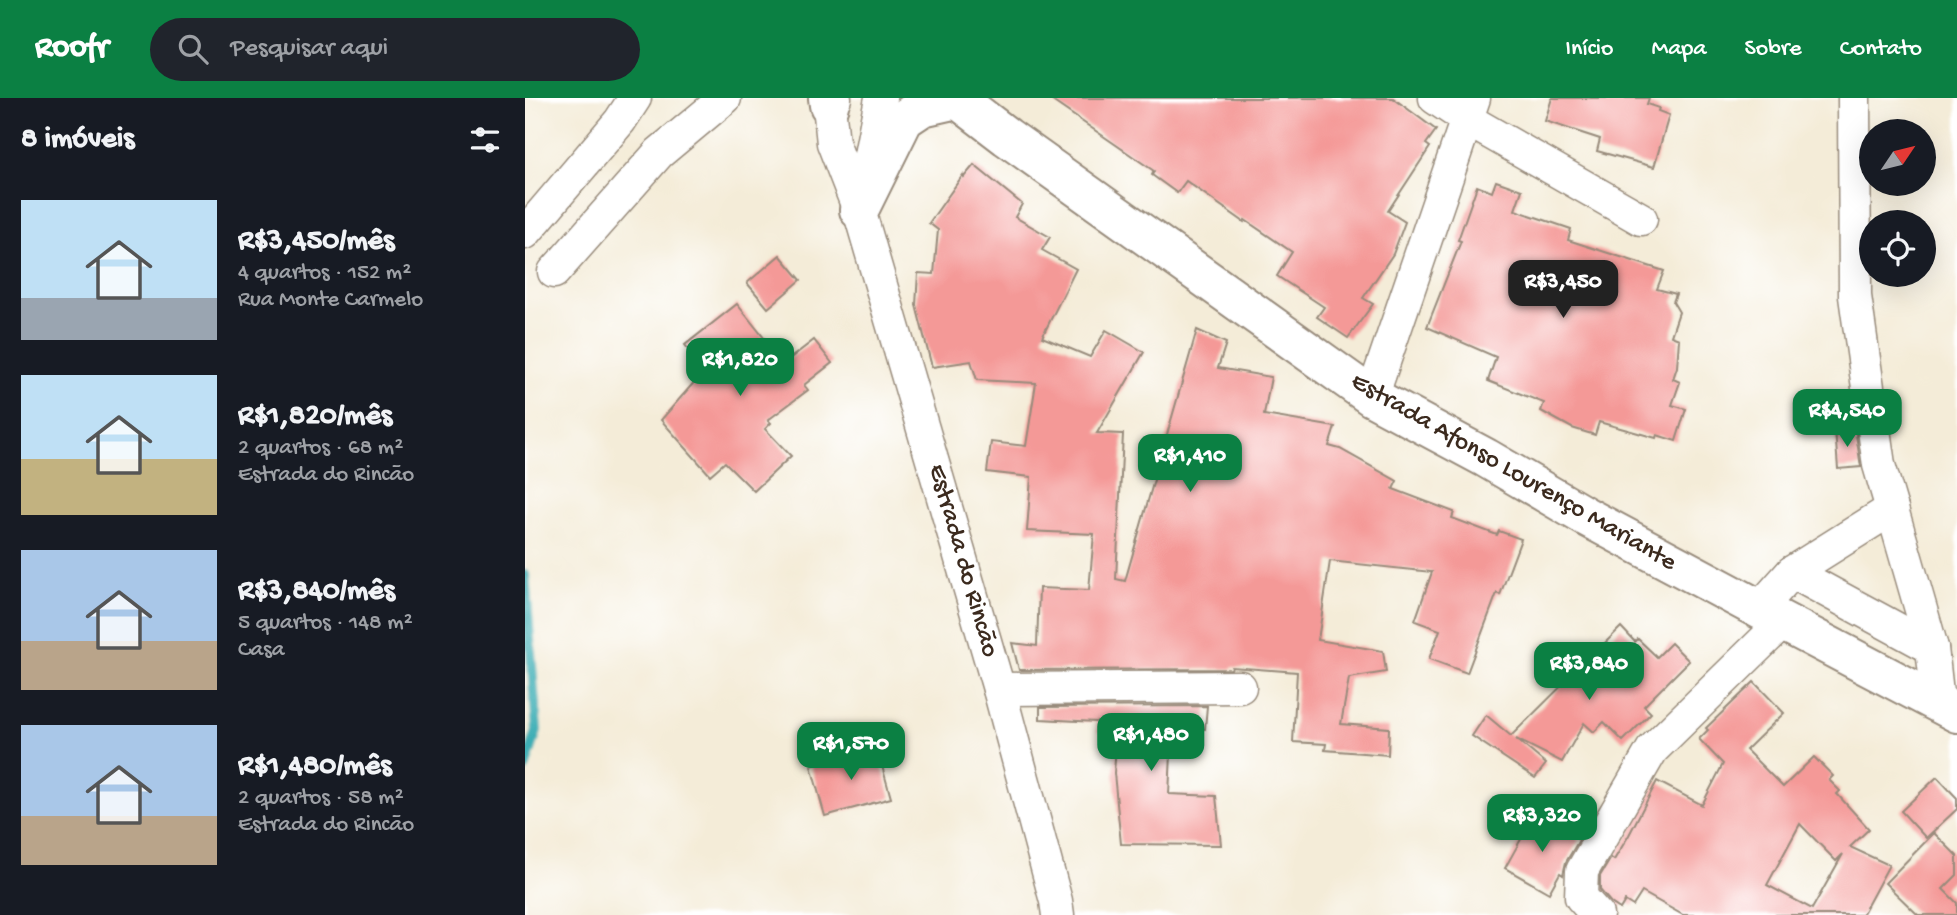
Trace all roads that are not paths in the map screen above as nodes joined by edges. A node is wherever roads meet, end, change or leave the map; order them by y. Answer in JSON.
{"nodes":[{"id":1,"x":635,"y":98,"type":"edge"},
{"id":2,"x":725,"y":98,"type":"edge"},
{"id":3,"x":881,"y":98,"type":"edge"},
{"id":4,"x":956,"y":98,"type":"edge"},
{"id":5,"x":1435,"y":98,"type":"edge"},
{"id":6,"x":1854,"y":98,"type":"edge"},
{"id":7,"x":830,"y":100,"type":"edge"},
{"id":8,"x":1471,"y":109,"type":"edge"},
{"id":9,"x":859,"y":209,"type":"junction"},
{"id":10,"x":1641,"y":219,"type":"dead end"},
{"id":11,"x":525,"y":233,"type":"edge"},
{"id":12,"x":554,"y":272,"type":"dead end"},
{"id":13,"x":1372,"y":397,"type":"junction"},
{"id":14,"x":1892,"y":509,"type":"junction"},
{"id":15,"x":1792,"y":572,"type":"junction"},
{"id":16,"x":1771,"y":616,"type":"junction"},
{"id":17,"x":1932,"y":648,"type":"junction"},
{"id":18,"x":1240,"y":688,"type":"dead end"},
{"id":19,"x":999,"y":689,"type":"junction"},
{"id":20,"x":1947,"y":707,"type":"edge"},
{"id":21,"x":1058,"y":915,"type":"edge"},
{"id":22,"x":1597,"y":915,"type":"edge"}],
"edges":[{"from":1,"to":11,"type":"street"},
{"from":2,"to":12,"type":"street"},
{"from":3,"to":9,"type":"street","name":"Estrada do Rincão"},
{"from":4,"to":9,"type":"main road"},
{"from":4,"to":13,"type":"main road","name":"Estrada Afonso Lourenço Mariante"},
{"from":5,"to":8,"type":"street"},
{"from":6,"to":14,"type":"street"},
{"from":7,"to":9,"type":"street","name":"Estrada do Rincão"},
{"from":8,"to":10,"type":"street"},
{"from":8,"to":13,"type":"street"},
{"from":9,"to":19,"type":"street","name":"Estrada do Rincão"},
{"from":13,"to":16,"type":"main road","name":"Estrada Afonso Lourenço Mariante"},
{"from":14,"to":15,"type":"street"},
{"from":14,"to":17,"type":"street"},
{"from":15,"to":16,"type":"street"},
{"from":15,"to":17,"type":"street"},
{"from":16,"to":20,"type":"main road","name":"Estrada Afonso Lourenço Mariante"},
{"from":16,"to":22,"type":"street"},
{"from":17,"to":20,"type":"street"},
{"from":18,"to":19,"type":"street"},
{"from":19,"to":21,"type":"street","name":"Estrada do Rincão"}]}
